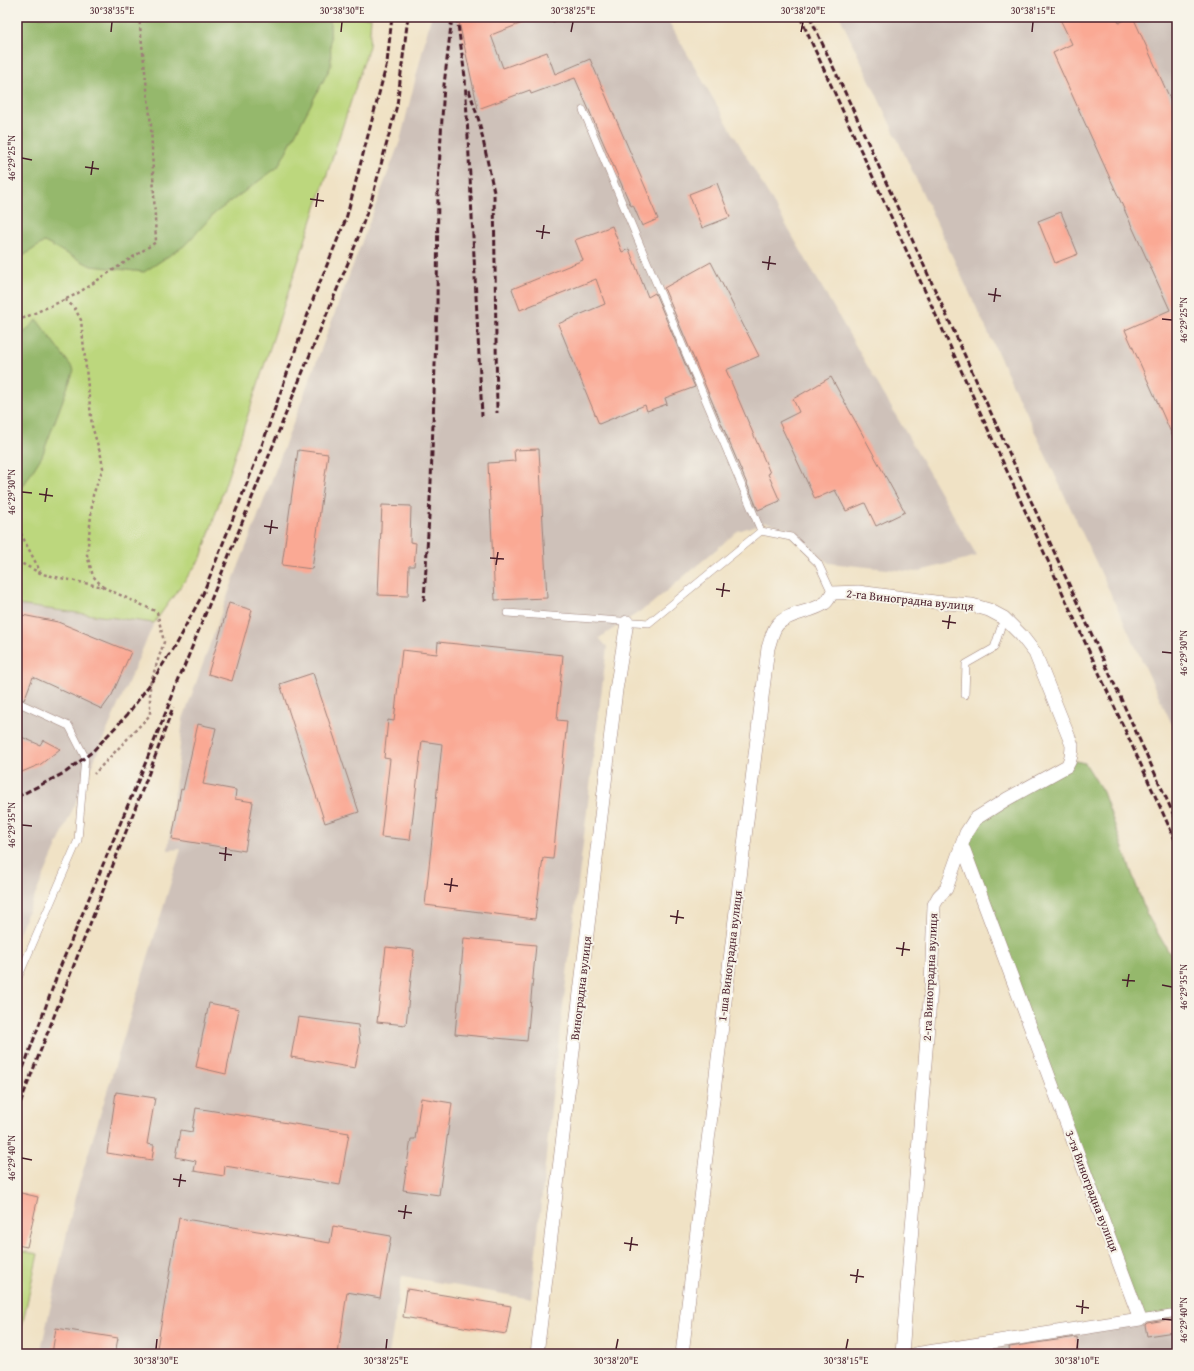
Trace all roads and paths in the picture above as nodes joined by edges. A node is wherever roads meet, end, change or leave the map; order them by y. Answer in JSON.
{"nodes":[{"id":1,"x":139,"y":17,"type":"edge"},
{"id":2,"x":1175,"y":17,"type":"edge"},
{"id":3,"x":1177,"y":22,"type":"edge"},
{"id":4,"x":583,"y":110,"type":"dead end"},
{"id":5,"x":65,"y":300,"type":"junction"},
{"id":6,"x":17,"y":320,"type":"edge"},
{"id":7,"x":17,"y":528,"type":"edge"},
{"id":8,"x":761,"y":531,"type":"junction"},
{"id":9,"x":17,"y":561,"type":"edge"},
{"id":10,"x":42,"y":574,"type":"junction"},
{"id":11,"x":103,"y":587,"type":"junction"},
{"id":12,"x":832,"y":593,"type":"junction"},
{"id":13,"x":507,"y":613,"type":"dead end"},
{"id":14,"x":1004,"y":618,"type":"junction"},
{"id":15,"x":627,"y":622,"type":"junction"},
{"id":16,"x":965,"y":695,"type":"dead end"},
{"id":17,"x":17,"y":702,"type":"edge"},
{"id":18,"x":82,"y":789,"type":"junction"},
{"id":19,"x":964,"y":850,"type":"dead end"},
{"id":20,"x":17,"y":980,"type":"edge"},
{"id":21,"x":1177,"y":1313,"type":"edge"},
{"id":22,"x":1140,"y":1319,"type":"junction"},
{"id":23,"x":538,"y":1354,"type":"edge"},
{"id":24,"x":682,"y":1354,"type":"edge"},
{"id":25,"x":902,"y":1354,"type":"edge"},
{"id":26,"x":915,"y":1354,"type":"edge"}],
"edges":[{"from":1,"to":5,"type":"path"},
{"from":2,"to":3,"type":"lane"},
{"from":4,"to":8,"type":"lane"},
{"from":5,"to":6,"type":"path"},
{"from":5,"to":11,"type":"path"},
{"from":7,"to":10,"type":"path"},
{"from":8,"to":12,"type":"lane"},
{"from":8,"to":15,"type":"lane"},
{"from":9,"to":10,"type":"path"},
{"from":10,"to":11,"type":"path"},
{"from":11,"to":18,"type":"path"},
{"from":12,"to":14,"type":"street","name":"2-га Виноградна вулиця"},
{"from":12,"to":24,"type":"street","name":"1-ша Виноградна вулиця"},
{"from":13,"to":15,"type":"lane"},
{"from":14,"to":16,"type":"lane"},
{"from":14,"to":25,"type":"street","name":"2-га Виноградна вулиця"},
{"from":15,"to":23,"type":"street","name":"Виноградна вулиця"},
{"from":17,"to":18,"type":"lane"},
{"from":18,"to":20,"type":"lane"},
{"from":19,"to":22,"type":"street","name":"3-тя Виноградна вулиця"},
{"from":21,"to":22,"type":"lane"},
{"from":22,"to":26,"type":"street"}]}
